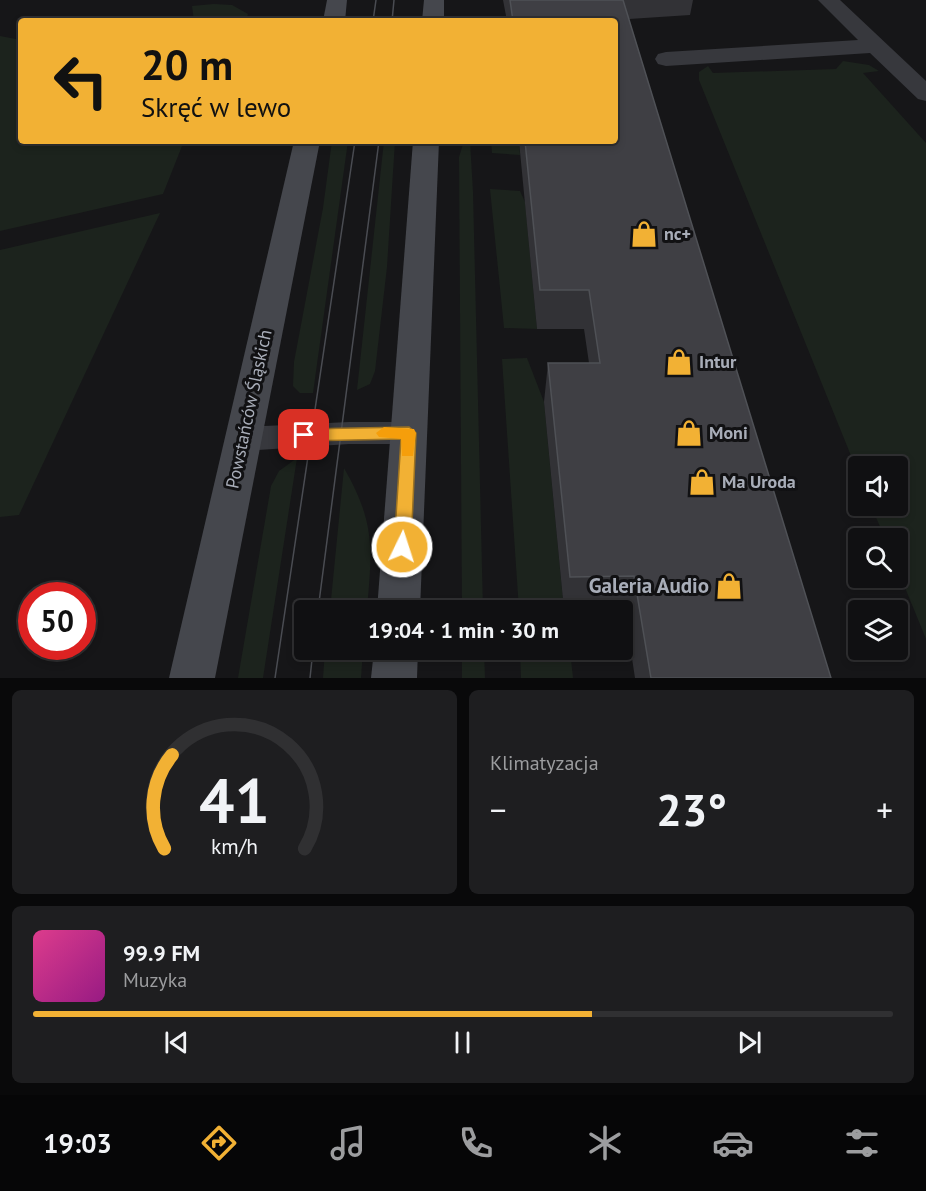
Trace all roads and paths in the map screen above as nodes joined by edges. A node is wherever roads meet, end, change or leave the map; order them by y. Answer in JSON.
{"nodes":[{"id":1,"x":338,"y":0,"type":"edge"},
{"id":2,"x":434,"y":0,"type":"edge"},
{"id":3,"x":828,"y":0,"type":"edge"},
{"id":4,"x":335,"y":18,"type":"edge"},
{"id":5,"x":433,"y":18,"type":"edge"},
{"id":6,"x":874,"y":46,"type":"junction"},
{"id":7,"x":666,"y":59,"type":"dead end"},
{"id":8,"x":926,"y":94,"type":"edge"},
{"id":9,"x":306,"y":144,"type":"edge"},
{"id":10,"x":426,"y":144,"type":"edge"},
{"id":11,"x":409,"y":433,"type":"junction"},
{"id":12,"x":242,"y":439,"type":"junction"},
{"id":13,"x":399,"y":600,"type":"edge"},
{"id":14,"x":395,"y":660,"type":"edge"},
{"id":15,"x":192,"y":678,"type":"edge"},
{"id":16,"x":394,"y":678,"type":"edge"}],
"edges":[{"from":1,"to":4,"type":"main road"},
{"from":2,"to":5,"type":"main road"},
{"from":3,"to":6,"type":"street"},
{"from":6,"to":7,"type":"street"},
{"from":6,"to":8,"type":"street"},
{"from":9,"to":12,"type":"main road","name":"Powstańców Śląskich"},
{"from":10,"to":11,"type":"main road"},
{"from":11,"to":12,"type":"lane"},
{"from":11,"to":13,"type":"main road"},
{"from":12,"to":15,"type":"main road","name":"Powstańców Śląskich"},
{"from":14,"to":16,"type":"main road"}]}
